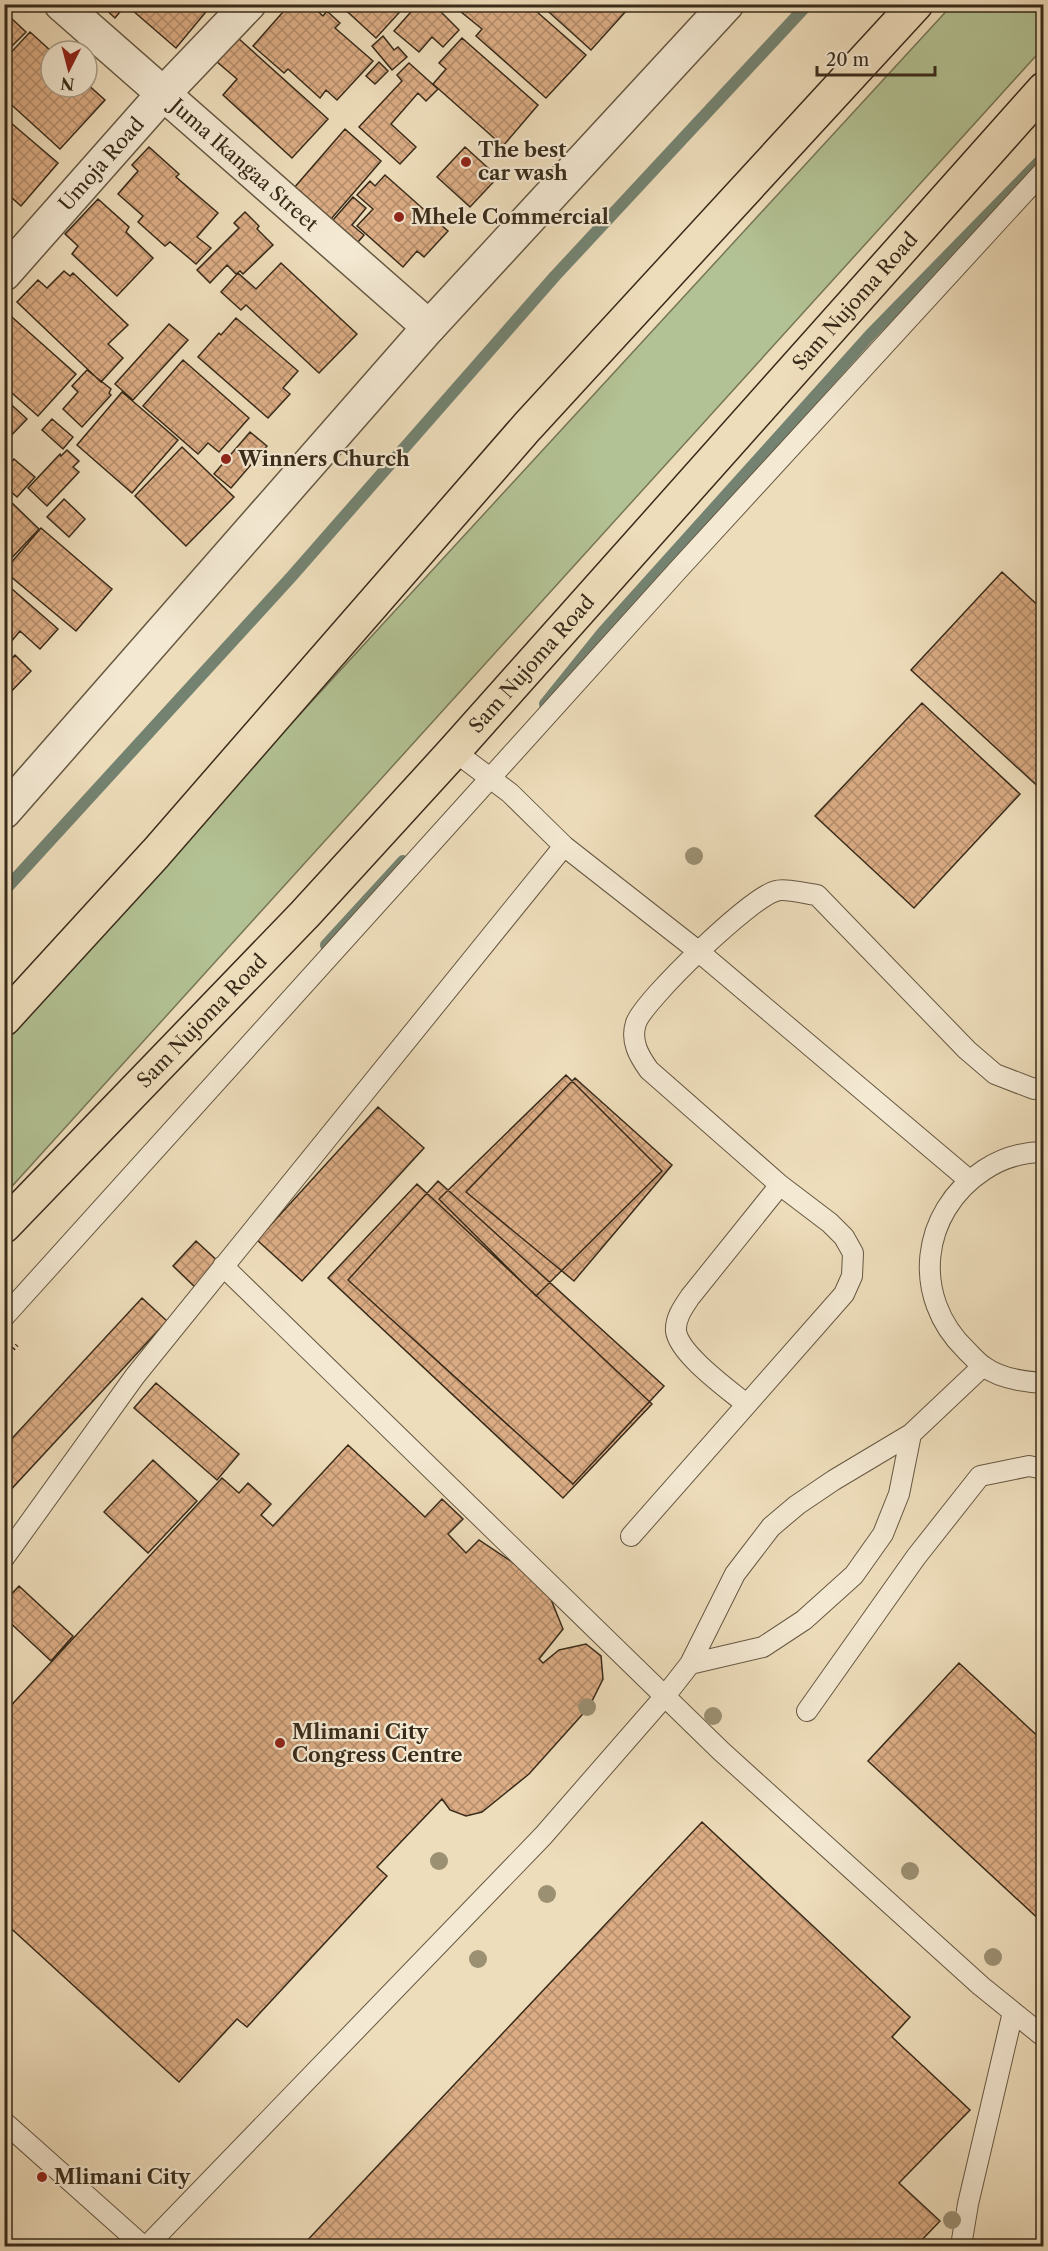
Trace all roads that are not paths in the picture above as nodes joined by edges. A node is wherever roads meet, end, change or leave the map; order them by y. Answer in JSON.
{"nodes":[{"id":1,"x":61,"y":4,"type":"edge"},
{"id":2,"x":249,"y":4,"type":"edge"},
{"id":3,"x":728,"y":4,"type":"edge"},
{"id":4,"x":916,"y":4,"type":"edge"},
{"id":5,"x":1044,"y":89,"type":"edge"},
{"id":6,"x":164,"y":93,"type":"junction"},
{"id":7,"x":1044,"y":171,"type":"edge"},
{"id":8,"x":4,"y":274,"type":"edge"},
{"id":9,"x":429,"y":327,"type":"junction"},
{"id":10,"x":454,"y":751,"type":"junction"},
{"id":11,"x":491,"y":779,"type":"junction"},
{"id":12,"x":4,"y":812,"type":"edge"},
{"id":13,"x":564,"y":846,"type":"junction"},
{"id":14,"x":698,"y":951,"type":"junction"},
{"id":15,"x":4,"y":1019,"type":"edge"},
{"id":16,"x":1044,"y":1086,"type":"edge"},
{"id":17,"x":1044,"y":1152,"type":"edge"},
{"id":18,"x":969,"y":1180,"type":"junction"},
{"id":19,"x":780,"y":1185,"type":"junction"},
{"id":20,"x":4,"y":1226,"type":"edge"},
{"id":21,"x":223,"y":1266,"type":"junction"},
{"id":22,"x":4,"y":1317,"type":"edge"},
{"id":23,"x":983,"y":1366,"type":"junction"},
{"id":24,"x":1044,"y":1383,"type":"edge"},
{"id":25,"x":746,"y":1404,"type":"junction"},
{"id":26,"x":910,"y":1434,"type":"junction"},
{"id":27,"x":1044,"y":1470,"type":"edge"},
{"id":28,"x":631,"y":1536,"type":"dead end"},
{"id":29,"x":4,"y":1558,"type":"edge"},
{"id":30,"x":690,"y":1664,"type":"junction"},
{"id":31,"x":665,"y":1696,"type":"junction"},
{"id":32,"x":807,"y":1711,"type":"dead end"},
{"id":33,"x":1013,"y":2012,"type":"junction"},
{"id":34,"x":1044,"y":2037,"type":"edge"},
{"id":35,"x":4,"y":2122,"type":"edge"},
{"id":36,"x":145,"y":2247,"type":"edge"},
{"id":37,"x":961,"y":2247,"type":"edge"}],
"edges":[{"from":1,"to":6,"type":"street","name":"Juma Ikangaa Street"},
{"from":2,"to":6,"type":"street","name":"Umoja Road"},
{"from":3,"to":9,"type":"street"},
{"from":4,"to":15,"type":"main road"},
{"from":5,"to":10,"type":"main road","name":"Sam Nujoma Road"},
{"from":6,"to":8,"type":"street","name":"Umoja Road"},
{"from":6,"to":9,"type":"street","name":"Juma Ikangaa Street"},
{"from":7,"to":11,"type":"lane"},
{"from":9,"to":12,"type":"street"},
{"from":10,"to":11,"type":"lane"},
{"from":10,"to":20,"type":"main road","name":"Sam Nujoma Road"},
{"from":11,"to":13,"type":"lane"},
{"from":11,"to":22,"type":"lane"},
{"from":13,"to":14,"type":"lane"},
{"from":13,"to":21,"type":"lane"},
{"from":14,"to":16,"type":"lane"},
{"from":14,"to":18,"type":"lane"},
{"from":14,"to":19,"type":"lane"},
{"from":17,"to":18,"type":"lane"},
{"from":18,"to":23,"type":"lane"},
{"from":19,"to":25,"type":"lane"},
{"from":19,"to":25,"type":"lane"},
{"from":21,"to":29,"type":"lane"},
{"from":21,"to":31,"type":"lane"},
{"from":23,"to":24,"type":"lane"},
{"from":23,"to":26,"type":"lane"},
{"from":25,"to":28,"type":"lane"},
{"from":26,"to":30,"type":"lane"},
{"from":26,"to":30,"type":"lane"},
{"from":27,"to":32,"type":"lane"},
{"from":30,"to":31,"type":"lane"},
{"from":31,"to":33,"type":"lane"},
{"from":31,"to":36,"type":"lane"},
{"from":33,"to":34,"type":"lane"},
{"from":33,"to":37,"type":"lane"},
{"from":35,"to":36,"type":"lane"}]}
